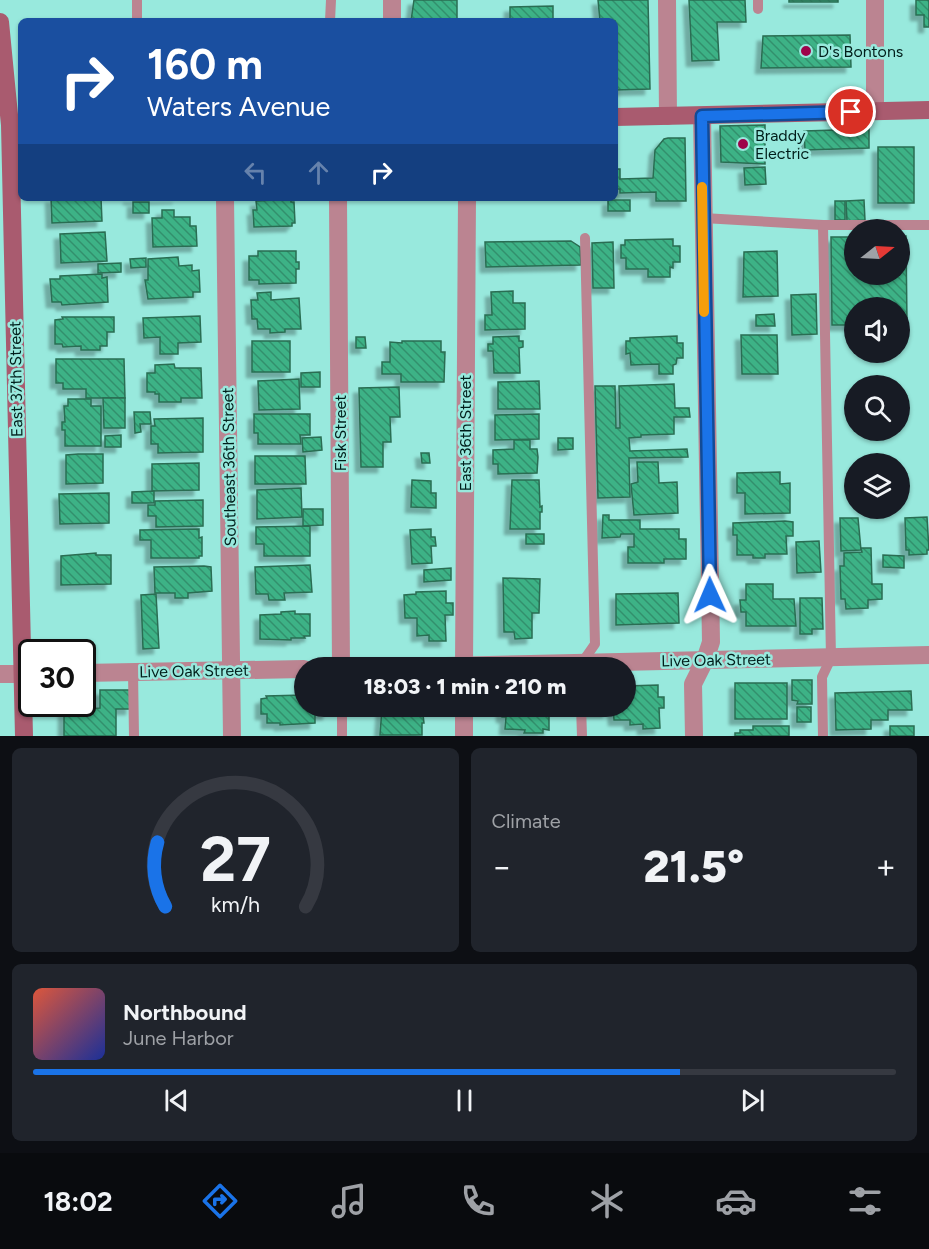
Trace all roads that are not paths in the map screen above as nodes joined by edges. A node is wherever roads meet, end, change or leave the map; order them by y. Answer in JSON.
{"nodes":[{"id":1,"x":137,"y":0,"type":"edge"},
{"id":2,"x":331,"y":0,"type":"edge"},
{"id":3,"x":392,"y":0,"type":"edge"},
{"id":4,"x":667,"y":0,"type":"edge"},
{"id":5,"x":875,"y":0,"type":"edge"},
{"id":6,"x":137,"y":18,"type":"edge"},
{"id":7,"x":330,"y":18,"type":"edge"},
{"id":8,"x":392,"y":18,"type":"edge"},
{"id":9,"x":0,"y":22,"type":"edge"},
{"id":10,"x":929,"y":110,"type":"edge"},
{"id":11,"x":875,"y":111,"type":"junction"},
{"id":12,"x":668,"y":116,"type":"junction"},
{"id":13,"x":702,"y":116,"type":"junction"},
{"id":14,"x":618,"y":117,"type":"edge"},
{"id":15,"x":10,"y":125,"type":"edge"},
{"id":16,"x":225,"y":201,"type":"edge"},
{"id":17,"x":338,"y":201,"type":"edge"},
{"id":18,"x":467,"y":201,"type":"edge"},
{"id":19,"x":703,"y":218,"type":"junction"},
{"id":20,"x":823,"y":225,"type":"junction"},
{"id":21,"x":929,"y":225,"type":"edge"},
{"id":22,"x":585,"y":238,"type":"dead end"},
{"id":23,"x":26,"y":639,"type":"edge"},
{"id":24,"x":929,"y":655,"type":"edge"},
{"id":25,"x":341,"y":657,"type":"edge"},
{"id":26,"x":464,"y":657,"type":"edge"},
{"id":27,"x":587,"y":657,"type":"edge"},
{"id":28,"x":831,"y":658,"type":"junction"},
{"id":29,"x":705,"y":660,"type":"junction"},
{"id":30,"x":636,"y":663,"type":"edge"},
{"id":31,"x":294,"y":669,"type":"edge"},
{"id":32,"x":231,"y":670,"type":"junction"},
{"id":33,"x":133,"y":672,"type":"junction"},
{"id":34,"x":96,"y":673,"type":"edge"},
{"id":35,"x":18,"y":674,"type":"edge"},
{"id":36,"x":0,"y":675,"type":"edge"},
{"id":37,"x":25,"y":717,"type":"edge"},
{"id":38,"x":342,"y":717,"type":"edge"},
{"id":39,"x":464,"y":717,"type":"edge"},
{"id":40,"x":581,"y":717,"type":"edge"},
{"id":41,"x":24,"y":736,"type":"edge"},
{"id":42,"x":135,"y":736,"type":"edge"},
{"id":43,"x":232,"y":736,"type":"edge"},
{"id":44,"x":342,"y":736,"type":"edge"},
{"id":45,"x":464,"y":736,"type":"edge"},
{"id":46,"x":582,"y":736,"type":"edge"},
{"id":47,"x":694,"y":736,"type":"edge"},
{"id":48,"x":824,"y":736,"type":"edge"}],
"edges":[{"from":1,"to":6,"type":"lane"},
{"from":2,"to":7,"type":"lane"},
{"from":3,"to":8,"type":"street"},
{"from":4,"to":12,"type":"street"},
{"from":5,"to":11,"type":"street"},
{"from":9,"to":15,"type":"main road","name":"East 37th Street"},
{"from":10,"to":11,"type":"main road"},
{"from":11,"to":13,"type":"main road"},
{"from":12,"to":13,"type":"main road"},
{"from":12,"to":14,"type":"main road"},
{"from":13,"to":19,"type":"street"},
{"from":15,"to":23,"type":"main road","name":"East 37th Street"},
{"from":16,"to":32,"type":"street","name":"Southeast 36th Street"},
{"from":17,"to":25,"type":"street","name":"Fisk Street"},
{"from":18,"to":26,"type":"street","name":"East 36th Street"},
{"from":19,"to":20,"type":"lane"},
{"from":19,"to":29,"type":"street"},
{"from":20,"to":21,"type":"lane"},
{"from":20,"to":28,"type":"lane"},
{"from":22,"to":27,"type":"lane"},
{"from":24,"to":28,"type":"street","name":"Live Oak Street"},
{"from":28,"to":29,"type":"street","name":"Live Oak Street"},
{"from":28,"to":48,"type":"lane"},
{"from":29,"to":30,"type":"street","name":"Live Oak Street"},
{"from":29,"to":47,"type":"street"},
{"from":31,"to":32,"type":"street","name":"Live Oak Street"},
{"from":32,"to":33,"type":"street","name":"Live Oak Street"},
{"from":32,"to":43,"type":"street","name":"Southeast 36th Street"},
{"from":33,"to":34,"type":"street","name":"Live Oak Street"},
{"from":33,"to":42,"type":"lane"},
{"from":35,"to":36,"type":"street"},
{"from":37,"to":41,"type":"main road","name":"East 37th Street"},
{"from":38,"to":44,"type":"lane"},
{"from":39,"to":45,"type":"street"},
{"from":40,"to":46,"type":"lane"}]}
